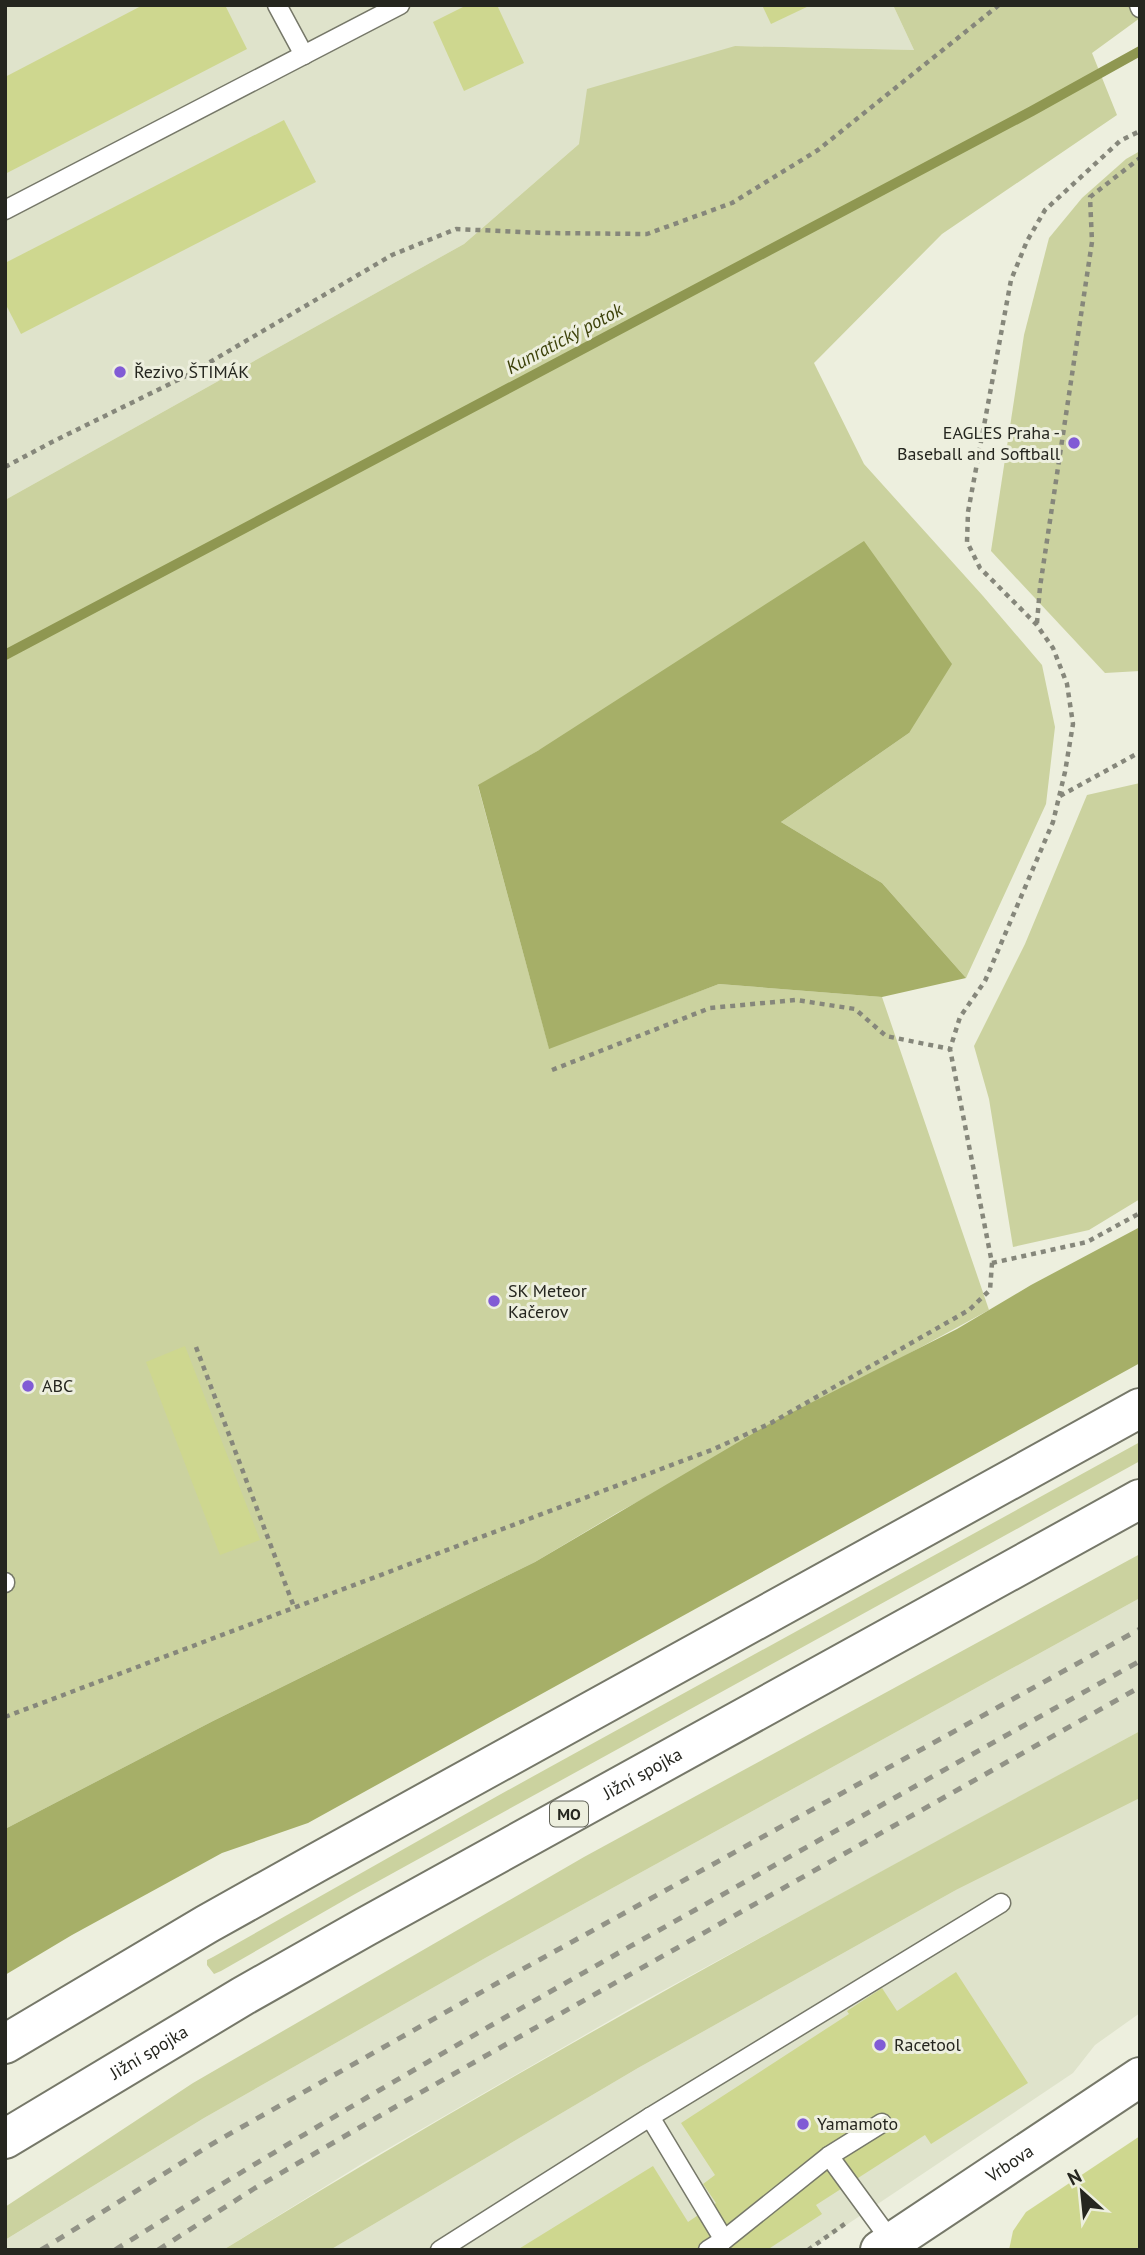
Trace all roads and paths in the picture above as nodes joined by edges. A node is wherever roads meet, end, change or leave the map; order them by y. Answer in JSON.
{"nodes":[{"id":1,"x":277,"y":5,"type":"edge"},
{"id":2,"x":400,"y":5,"type":"edge"},
{"id":3,"x":999,"y":5,"type":"edge"},
{"id":4,"x":304,"y":55,"type":"junction"},
{"id":5,"x":1140,"y":131,"type":"edge"},
{"id":6,"x":1140,"y":158,"type":"edge"},
{"id":7,"x":5,"y":210,"type":"edge"},
{"id":8,"x":5,"y":467,"type":"edge"},
{"id":9,"x":1036,"y":624,"type":"junction"},
{"id":10,"x":1140,"y":752,"type":"edge"},
{"id":11,"x":1059,"y":796,"type":"junction"},
{"id":12,"x":950,"y":1049,"type":"junction"},
{"id":13,"x":552,"y":1070,"type":"dead end"},
{"id":14,"x":1140,"y":1213,"type":"edge"},
{"id":15,"x":992,"y":1263,"type":"junction"},
{"id":16,"x":196,"y":1347,"type":"dead end"},
{"id":17,"x":1140,"y":1408,"type":"edge"},
{"id":18,"x":1140,"y":1499,"type":"edge"},
{"id":19,"x":294,"y":1607,"type":"junction"},
{"id":20,"x":5,"y":1717,"type":"edge"},
{"id":21,"x":1001,"y":1903,"type":"dead end"},
{"id":22,"x":5,"y":2044,"type":"edge"},
{"id":23,"x":1140,"y":2077,"type":"edge"},
{"id":24,"x":650,"y":2117,"type":"junction"},
{"id":25,"x":882,"y":2123,"type":"dead end"},
{"id":26,"x":5,"y":2139,"type":"edge"},
{"id":27,"x":829,"y":2156,"type":"junction"},
{"id":28,"x":866,"y":2209,"type":"junction"},
{"id":29,"x":716,"y":2245,"type":"edge"},
{"id":30,"x":890,"y":2247,"type":"edge"},
{"id":31,"x":440,"y":2250,"type":"edge"},
{"id":32,"x":808,"y":2250,"type":"edge"}],
"edges":[{"from":1,"to":4,"type":"lane"},
{"from":2,"to":4,"type":"lane"},
{"from":3,"to":8,"type":"path"},
{"from":4,"to":7,"type":"lane"},
{"from":5,"to":9,"type":"path"},
{"from":6,"to":9,"type":"path"},
{"from":9,"to":11,"type":"path"},
{"from":10,"to":11,"type":"path"},
{"from":11,"to":12,"type":"path"},
{"from":12,"to":13,"type":"path"},
{"from":12,"to":15,"type":"path"},
{"from":14,"to":15,"type":"path"},
{"from":15,"to":19,"type":"path"},
{"from":16,"to":19,"type":"path"},
{"from":17,"to":22,"type":"main road"},
{"from":18,"to":26,"type":"main road","name":"Jižní spojka","number":"MO"},
{"from":19,"to":20,"type":"path"},
{"from":21,"to":24,"type":"lane"},
{"from":23,"to":30,"type":"main road","name":"Vrbova"},
{"from":24,"to":29,"type":"lane"},
{"from":24,"to":31,"type":"lane"},
{"from":25,"to":27,"type":"lane"},
{"from":27,"to":28,"type":"lane"},
{"from":27,"to":29,"type":"lane"},
{"from":28,"to":30,"type":"lane"},
{"from":28,"to":32,"type":"path"}]}
